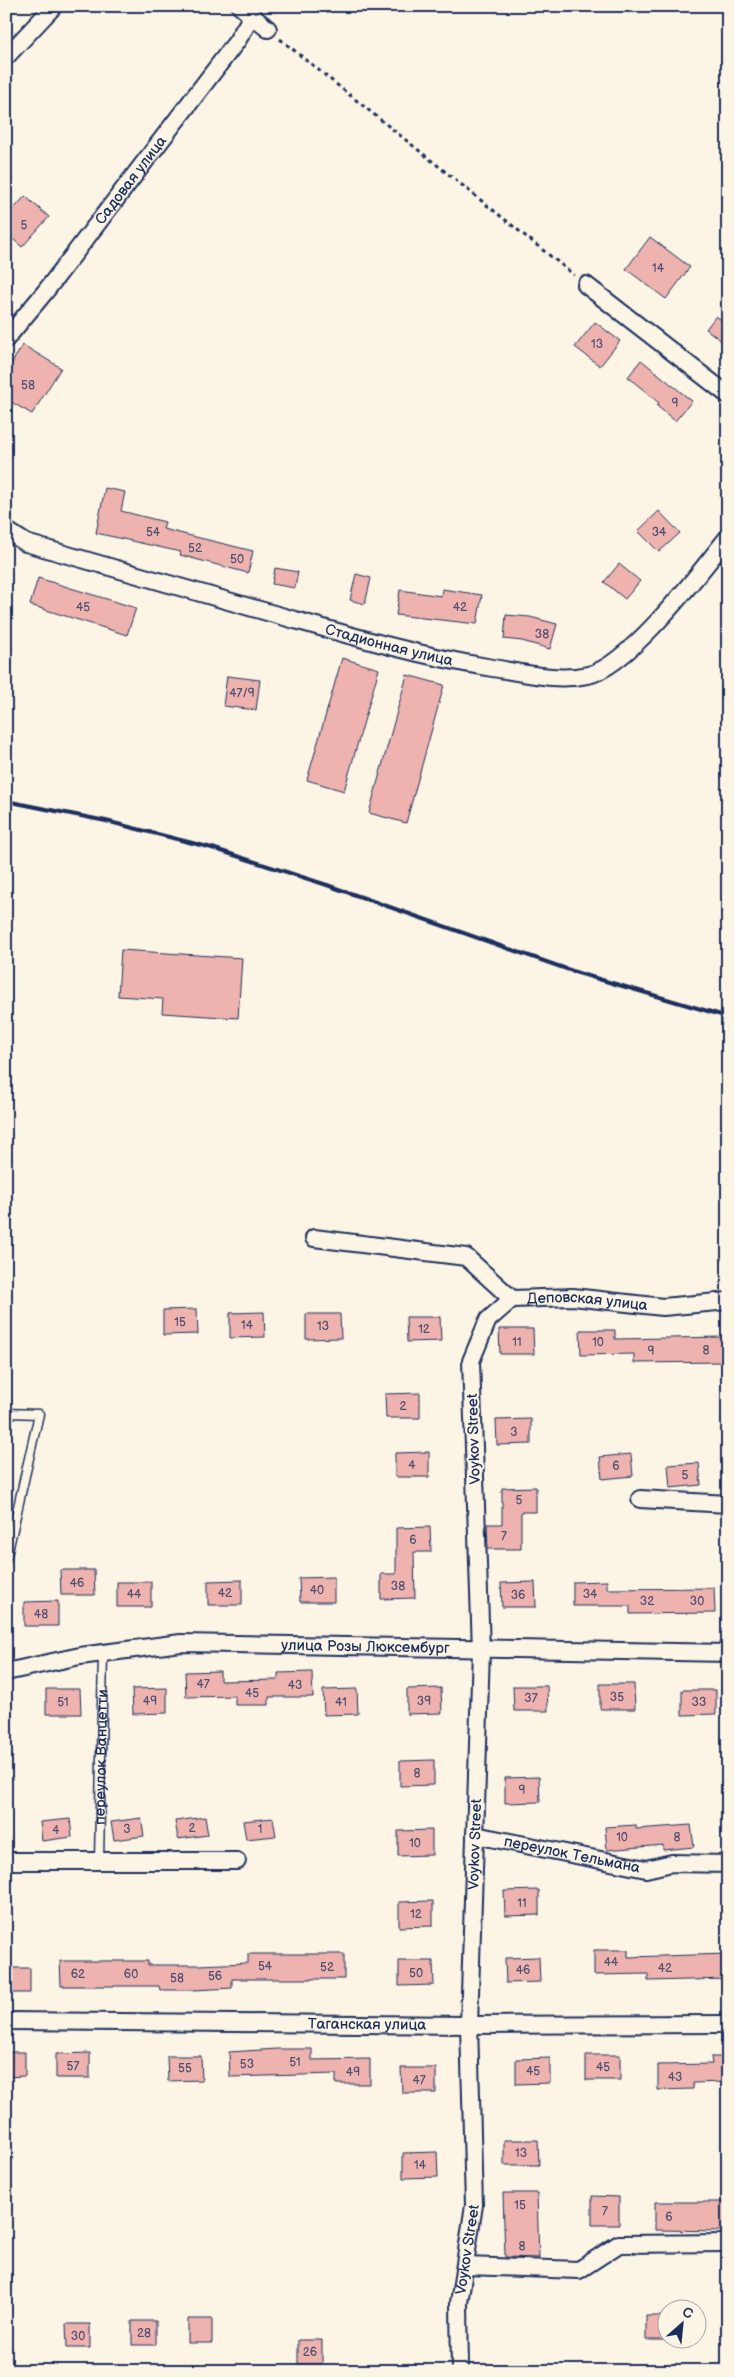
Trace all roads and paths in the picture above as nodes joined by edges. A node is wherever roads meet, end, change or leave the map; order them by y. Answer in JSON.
{"nodes":[{"id":1,"x":54,"y":6,"type":"edge"},
{"id":2,"x":246,"y":11,"type":"edge"},
{"id":3,"x":268,"y":29,"type":"joint"},
{"id":4,"x":6,"y":57,"type":"edge"},
{"id":5,"x":586,"y":285,"type":"joint"},
{"id":6,"x":6,"y":340,"type":"edge"},
{"id":7,"x":728,"y":395,"type":"edge"},
{"id":8,"x":6,"y":530,"type":"edge"},
{"id":9,"x":728,"y":537,"type":"edge"},
{"id":10,"x":314,"y":1238,"type":"dead end"},
{"id":11,"x":512,"y":1299,"type":"junction"},
{"id":12,"x":728,"y":1300,"type":"edge"},
{"id":13,"x":6,"y":1413,"type":"edge"},
{"id":14,"x":640,"y":1499,"type":"dead end"},
{"id":15,"x":728,"y":1504,"type":"edge"},
{"id":16,"x":6,"y":1560,"type":"edge"},
{"id":17,"x":481,"y":1650,"type":"junction"},
{"id":18,"x":103,"y":1653,"type":"junction"},
{"id":19,"x":728,"y":1653,"type":"edge"},
{"id":20,"x":6,"y":1672,"type":"edge"},
{"id":21,"x":475,"y":1835,"type":"junction"},
{"id":22,"x":6,"y":1861,"type":"edge"},
{"id":23,"x":99,"y":1861,"type":"junction"},
{"id":24,"x":237,"y":1861,"type":"dead end"},
{"id":25,"x":728,"y":1864,"type":"edge"},
{"id":26,"x":6,"y":2021,"type":"edge"},
{"id":27,"x":728,"y":2024,"type":"edge"},
{"id":28,"x":469,"y":2025,"type":"junction"},
{"id":29,"x":728,"y":2243,"type":"edge"},
{"id":30,"x":466,"y":2266,"type":"junction"},
{"id":31,"x":460,"y":2371,"type":"edge"}],
"edges":[{"from":1,"to":4,"type":"street"},
{"from":2,"to":3,"type":"street"},
{"from":2,"to":6,"type":"street","name":"Садовая улица"},
{"from":3,"to":5,"type":"path"},
{"from":5,"to":7,"type":"street"},
{"from":8,"to":9,"type":"street","name":"Стадионная улица"},
{"from":10,"to":11,"type":"street","name":"Деповская улица"},
{"from":11,"to":12,"type":"street","name":"Деповская улица"},
{"from":11,"to":17,"type":"street","name":"Voykov Street"},
{"from":13,"to":16,"type":"lane"},
{"from":14,"to":15,"type":"street"},
{"from":17,"to":18,"type":"street","name":"улица Розы Люксембург"},
{"from":17,"to":19,"type":"street","name":"улица Розы Люксембург"},
{"from":17,"to":21,"type":"street","name":"Voykov Street"},
{"from":18,"to":20,"type":"street","name":"улица Розы Люксембург"},
{"from":18,"to":23,"type":"lane","name":"переулок Ванцетти"},
{"from":21,"to":25,"type":"street","name":"переулок Тельмана"},
{"from":21,"to":28,"type":"street","name":"Voykov Street"},
{"from":22,"to":23,"type":"street"},
{"from":23,"to":24,"type":"street"},
{"from":26,"to":28,"type":"street","name":"Таганская улица"},
{"from":27,"to":28,"type":"street","name":"Таганская улица"},
{"from":28,"to":30,"type":"street","name":"Voykov Street"},
{"from":29,"to":30,"type":"street"},
{"from":30,"to":31,"type":"street","name":"Voykov Street"}]}
